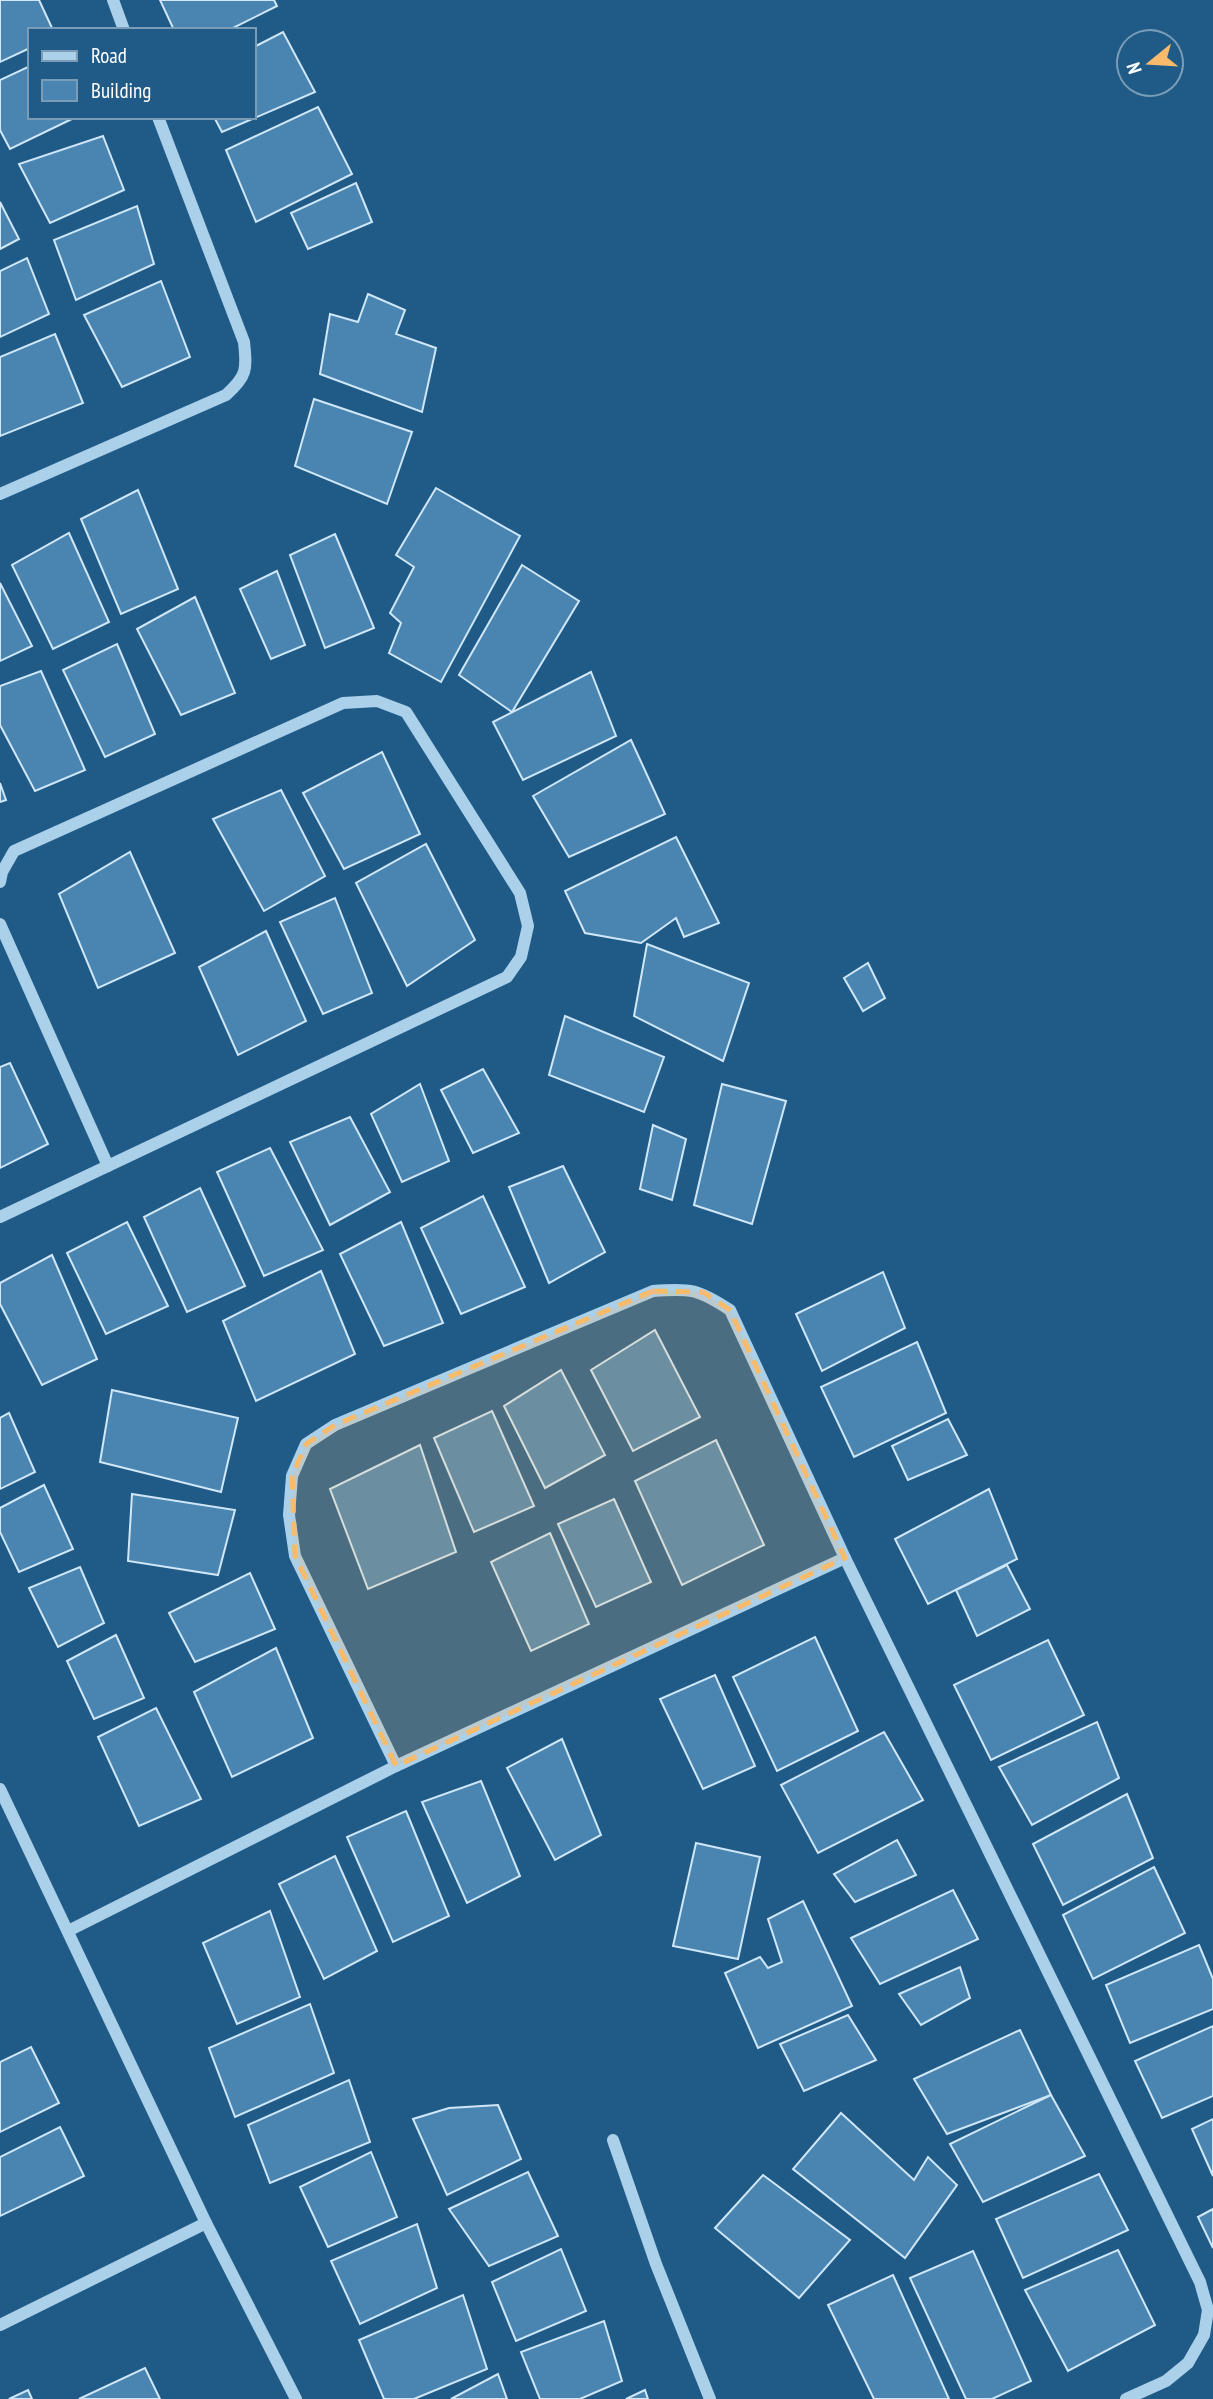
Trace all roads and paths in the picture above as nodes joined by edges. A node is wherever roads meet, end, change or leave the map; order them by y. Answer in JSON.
{"nodes":[{"id":1,"x":113,"y":0,"type":"edge"},
{"id":2,"x":123,"y":28,"type":"edge"},
{"id":3,"x":159,"y":119,"type":"edge"},
{"id":4,"x":0,"y":495,"type":"edge"},
{"id":5,"x":0,"y":882,"type":"edge"},
{"id":6,"x":0,"y":924,"type":"edge"},
{"id":7,"x":108,"y":1166,"type":"junction"},
{"id":8,"x":0,"y":1217,"type":"edge"},
{"id":9,"x":845,"y":1558,"type":"junction"},
{"id":10,"x":396,"y":1766,"type":"junction"},
{"id":11,"x":0,"y":1789,"type":"edge"},
{"id":12,"x":68,"y":1931,"type":"junction"},
{"id":13,"x":613,"y":2140,"type":"dead end"},
{"id":14,"x":206,"y":2224,"type":"junction"},
{"id":15,"x":0,"y":2325,"type":"edge"},
{"id":16,"x":296,"y":2399,"type":"edge"},
{"id":17,"x":710,"y":2399,"type":"edge"},
{"id":18,"x":1126,"y":2399,"type":"edge"}],
"edges":[{"from":1,"to":2,"type":"street"},
{"from":3,"to":4,"type":"street"},
{"from":5,"to":7,"type":"street"},
{"from":6,"to":7,"type":"street"},
{"from":7,"to":8,"type":"street"},
{"from":9,"to":10,"type":"street"},
{"from":9,"to":10,"type":"street"},
{"from":9,"to":18,"type":"street"},
{"from":10,"to":12,"type":"street"},
{"from":11,"to":12,"type":"street"},
{"from":12,"to":14,"type":"street"},
{"from":13,"to":17,"type":"street"},
{"from":14,"to":15,"type":"street"},
{"from":14,"to":16,"type":"street"}]}
